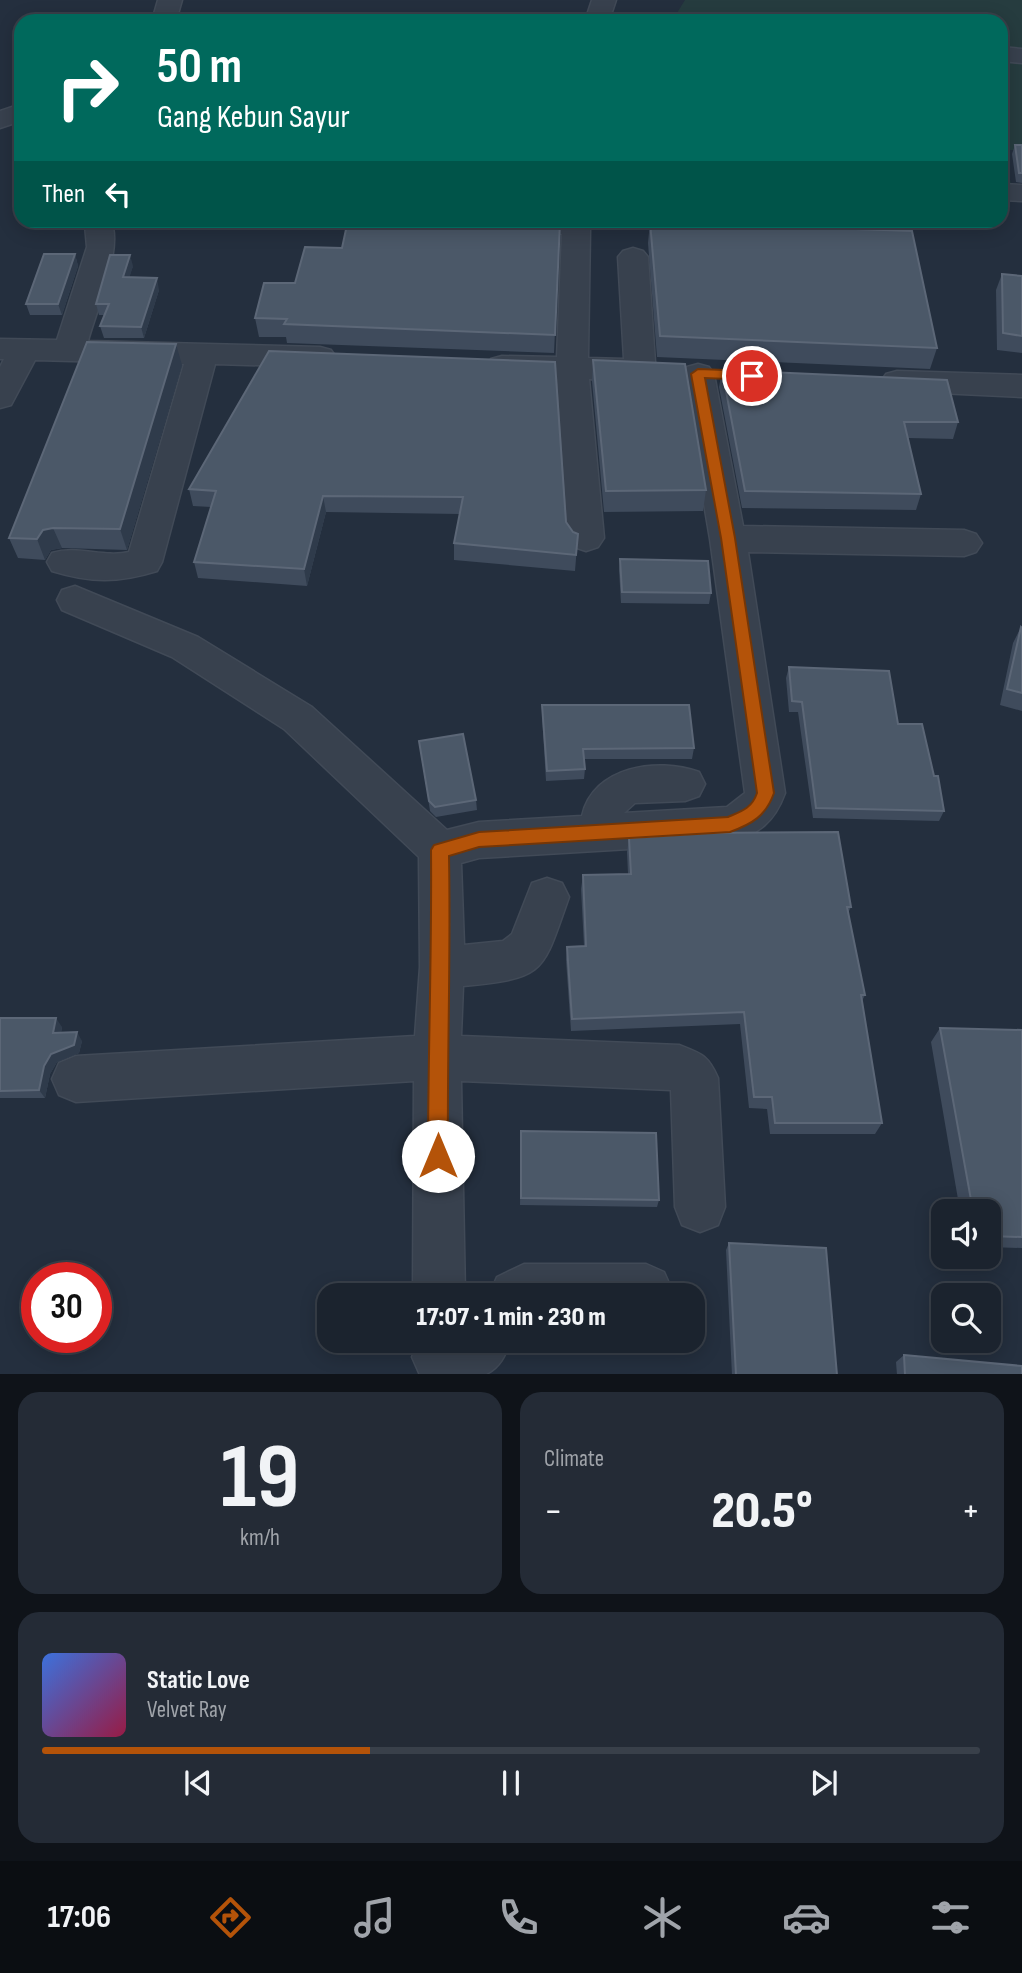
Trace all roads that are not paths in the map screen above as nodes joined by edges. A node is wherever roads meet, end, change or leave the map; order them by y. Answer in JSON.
{"nodes":[{"id":1,"x":99,"y":228,"type":"edge"},
{"id":2,"x":572,"y":228,"type":"edge"},
{"id":3,"x":633,"y":257,"type":"dead end"},
{"id":4,"x":12,"y":349,"type":"edge"},
{"id":5,"x":69,"y":351,"type":"junction"},
{"id":6,"x":203,"y":352,"type":"junction"},
{"id":7,"x":354,"y":359,"type":"edge"},
{"id":8,"x":477,"y":364,"type":"edge"},
{"id":9,"x":572,"y":369,"type":"junction"},
{"id":10,"x":640,"y":370,"type":"junction"},
{"id":11,"x":873,"y":380,"type":"edge"},
{"id":12,"x":1022,"y":386,"type":"edge"},
{"id":13,"x":0,"y":397,"type":"edge"},
{"id":14,"x":586,"y":537,"type":"dead end"},
{"id":15,"x":728,"y":538,"type":"junction"},
{"id":16,"x":964,"y":543,"type":"dead end"},
{"id":17,"x":65,"y":562,"type":"edge"},
{"id":18,"x":75,"y":600,"type":"dead end"},
{"id":19,"x":685,"y":784,"type":"dead end"},
{"id":20,"x":601,"y":832,"type":"junction"},
{"id":21,"x":440,"y":850,"type":"junction"},
{"id":22,"x":547,"y":897,"type":"dead end"},
{"id":23,"x":442,"y":967,"type":"junction"},
{"id":24,"x":437,"y":1057,"type":"junction"},
{"id":25,"x":76,"y":1079,"type":"dead end"},
{"id":26,"x":700,"y":1207,"type":"dead end"},
{"id":27,"x":439,"y":1283,"type":"edge"}],
"edges":[{"from":1,"to":5,"type":"street"},
{"from":2,"to":9,"type":"street"},
{"from":3,"to":10,"type":"street"},
{"from":4,"to":5,"type":"street"},
{"from":4,"to":13,"type":"street"},
{"from":5,"to":6,"type":"street"},
{"from":6,"to":7,"type":"street"},
{"from":6,"to":17,"type":"street"},
{"from":8,"to":9,"type":"street"},
{"from":9,"to":10,"type":"street"},
{"from":9,"to":14,"type":"street"},
{"from":10,"to":15,"type":"street"},
{"from":11,"to":12,"type":"street"},
{"from":15,"to":16,"type":"street"},
{"from":15,"to":20,"type":"street"},
{"from":18,"to":21,"type":"street"},
{"from":19,"to":20,"type":"street"},
{"from":20,"to":21,"type":"street"},
{"from":21,"to":23,"type":"street"},
{"from":22,"to":23,"type":"street"},
{"from":23,"to":24,"type":"street"},
{"from":24,"to":25,"type":"street"},
{"from":24,"to":26,"type":"street"},
{"from":24,"to":27,"type":"street"}]}
